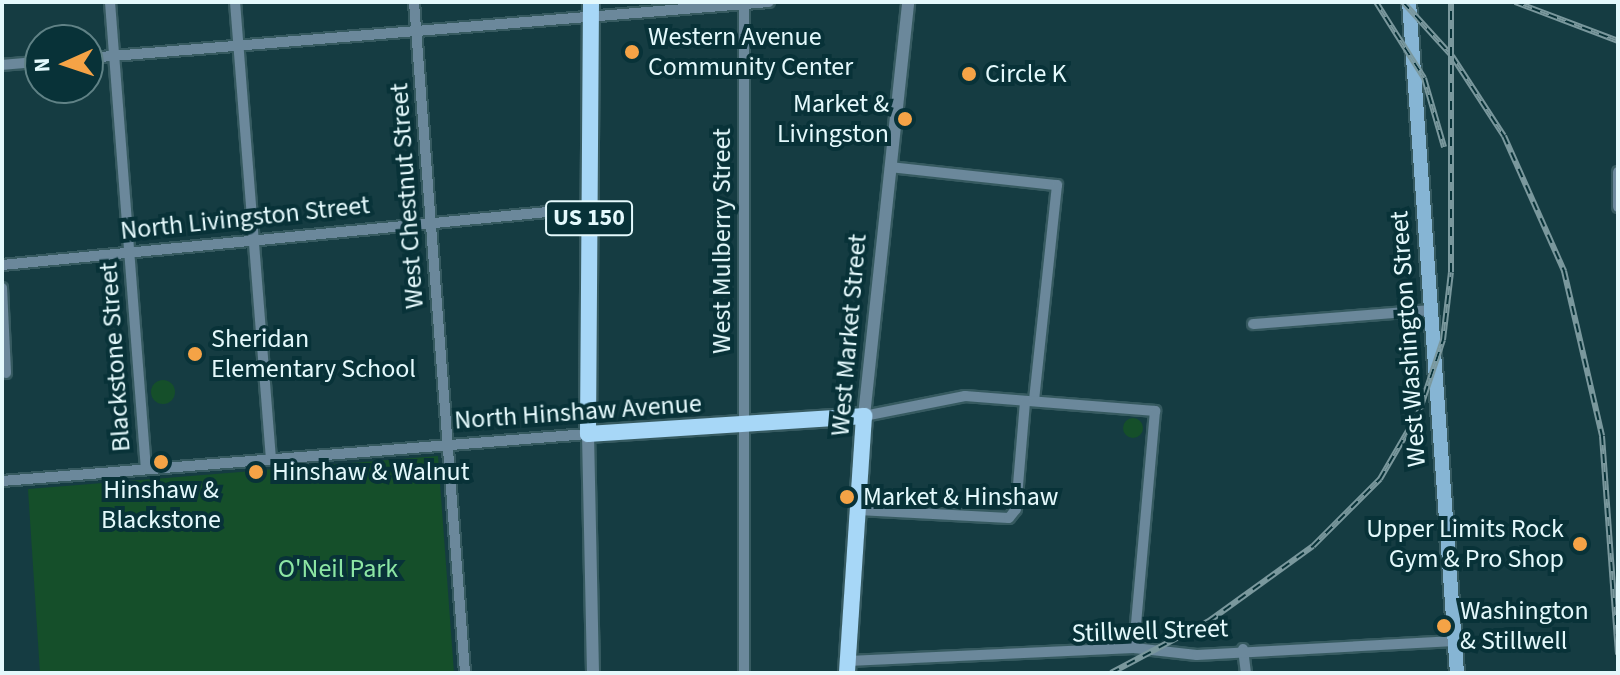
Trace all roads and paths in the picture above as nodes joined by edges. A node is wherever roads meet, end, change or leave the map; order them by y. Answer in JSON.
{"nodes":[{"id":1,"x":110,"y":2,"type":"edge"},
{"id":2,"x":235,"y":2,"type":"edge"},
{"id":3,"x":414,"y":2,"type":"edge"},
{"id":4,"x":769,"y":2,"type":"edge"},
{"id":5,"x":908,"y":2,"type":"edge"},
{"id":6,"x":1409,"y":2,"type":"edge"},
{"id":7,"x":744,"y":3,"type":"edge"},
{"id":8,"x":591,"y":9,"type":"edge"},
{"id":9,"x":416,"y":31,"type":"junction"},
{"id":10,"x":238,"y":46,"type":"junction"},
{"id":11,"x":114,"y":56,"type":"junction"},
{"id":12,"x":104,"y":57,"type":"edge"},
{"id":13,"x":24,"y":63,"type":"edge"},
{"id":14,"x":2,"y":65,"type":"edge"},
{"id":15,"x":890,"y":167,"type":"junction"},
{"id":16,"x":1618,"y":172,"type":"edge"},
{"id":17,"x":1618,"y":207,"type":"edge"},
{"id":18,"x":589,"y":208,"type":"junction"},
{"id":19,"x":431,"y":221,"type":"junction"},
{"id":20,"x":253,"y":236,"type":"junction"},
{"id":21,"x":129,"y":250,"type":"junction"},
{"id":22,"x":2,"y":265,"type":"edge"},
{"id":23,"x":2,"y":288,"type":"edge"},
{"id":24,"x":1429,"y":310,"type":"junction"},
{"id":25,"x":1253,"y":324,"type":"dead end"},
{"id":26,"x":6,"y":373,"type":"dead end"},
{"id":27,"x":1030,"y":401,"type":"junction"},
{"id":28,"x":864,"y":416,"type":"junction"},
{"id":29,"x":743,"y":424,"type":"junction"},
{"id":30,"x":588,"y":434,"type":"junction"},
{"id":31,"x":447,"y":446,"type":"junction"},
{"id":32,"x":271,"y":460,"type":"junction"},
{"id":33,"x":146,"y":469,"type":"junction"},
{"id":34,"x":2,"y":481,"type":"edge"},
{"id":35,"x":858,"y":510,"type":"junction"},
{"id":36,"x":1455,"y":641,"type":"junction"},
{"id":37,"x":1134,"y":648,"type":"junction"},
{"id":38,"x":1243,"y":649,"type":"junction"},
{"id":39,"x":847,"y":667,"type":"edge"},
{"id":40,"x":465,"y":673,"type":"edge"},
{"id":41,"x":593,"y":673,"type":"edge"},
{"id":42,"x":744,"y":673,"type":"edge"},
{"id":43,"x":1246,"y":673,"type":"edge"},
{"id":44,"x":1457,"y":673,"type":"edge"}],
"edges":[{"from":1,"to":11,"type":"street","name":"Blackstone Street"},
{"from":2,"to":10,"type":"street"},
{"from":3,"to":9,"type":"street","name":"West Chestnut Street"},
{"from":4,"to":7,"type":"street"},
{"from":5,"to":15,"type":"street","name":"West Market Street"},
{"from":6,"to":24,"type":"main road","name":"West Washington Street"},
{"from":7,"to":8,"type":"street"},
{"from":7,"to":29,"type":"street","name":"West Mulberry Street"},
{"from":8,"to":9,"type":"street"},
{"from":8,"to":18,"type":"main road","number":"US 150"},
{"from":9,"to":10,"type":"street"},
{"from":9,"to":19,"type":"street","name":"West Chestnut Street"},
{"from":10,"to":11,"type":"street"},
{"from":10,"to":20,"type":"street"},
{"from":11,"to":12,"type":"street"},
{"from":11,"to":21,"type":"street","name":"Blackstone Street"},
{"from":13,"to":14,"type":"street"},
{"from":15,"to":27,"type":"street"},
{"from":15,"to":28,"type":"street","name":"West Market Street"},
{"from":16,"to":17,"type":"street"},
{"from":18,"to":19,"type":"street","name":"North Livingston Street"},
{"from":18,"to":30,"type":"main road","number":"US 150"},
{"from":19,"to":20,"type":"street","name":"North Livingston Street"},
{"from":19,"to":31,"type":"street","name":"West Chestnut Street"},
{"from":20,"to":21,"type":"street","name":"North Livingston Street"},
{"from":20,"to":32,"type":"street"},
{"from":21,"to":22,"type":"street","name":"North Livingston Street"},
{"from":21,"to":33,"type":"street","name":"Blackstone Street"},
{"from":23,"to":26,"type":"street"},
{"from":24,"to":25,"type":"street"},
{"from":24,"to":36,"type":"main road","name":"West Washington Street"},
{"from":27,"to":28,"type":"street","name":"North Hinshaw Avenue"},
{"from":27,"to":35,"type":"street"},
{"from":27,"to":37,"type":"street","name":"North Hinshaw Avenue"},
{"from":28,"to":29,"type":"main road","name":"North Hinshaw Avenue"},
{"from":28,"to":35,"type":"main road","name":"West Market Street"},
{"from":29,"to":30,"type":"main road","name":"North Hinshaw Avenue"},
{"from":29,"to":42,"type":"street","name":"West Mulberry Street"},
{"from":30,"to":31,"type":"street","name":"North Hinshaw Avenue"},
{"from":30,"to":41,"type":"street"},
{"from":31,"to":32,"type":"street","name":"North Hinshaw Avenue"},
{"from":31,"to":40,"type":"street","name":"West Chestnut Street"},
{"from":32,"to":33,"type":"street","name":"North Hinshaw Avenue"},
{"from":33,"to":34,"type":"street","name":"North Hinshaw Avenue"},
{"from":35,"to":39,"type":"main road","name":"West Market Street"},
{"from":36,"to":38,"type":"street","name":"Stillwell Street"},
{"from":36,"to":44,"type":"main road","name":"West Washington Street"},
{"from":37,"to":38,"type":"street","name":"Stillwell Street"},
{"from":37,"to":39,"type":"street","name":"Stillwell Street"},
{"from":38,"to":43,"type":"street"}]}
